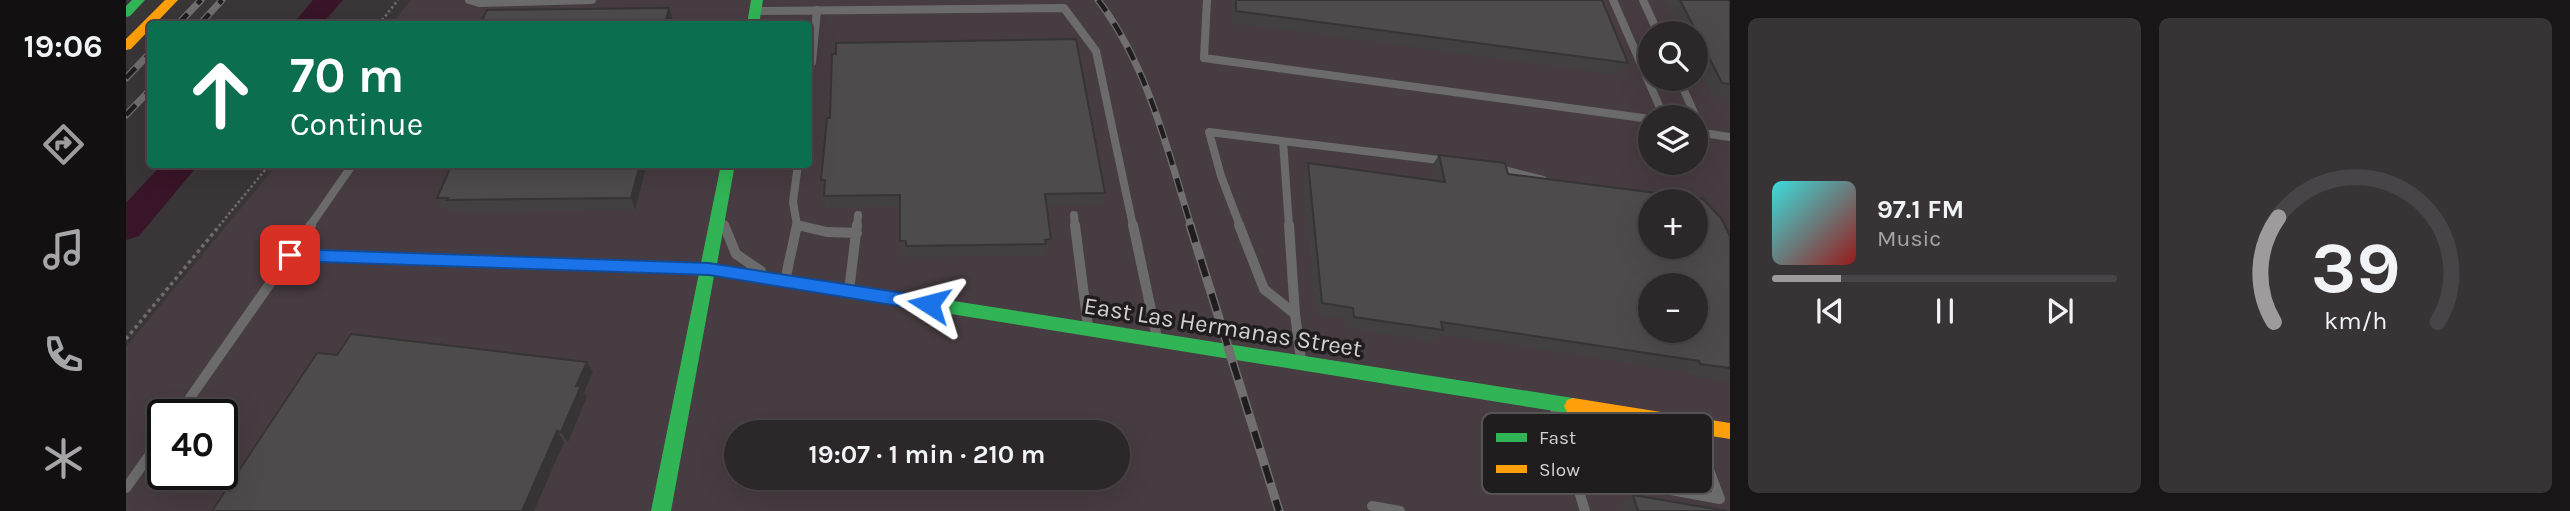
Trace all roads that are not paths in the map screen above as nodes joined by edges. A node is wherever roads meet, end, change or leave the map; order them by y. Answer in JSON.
{"nodes":[{"id":1,"x":139,"y":0,"type":"edge"},
{"id":2,"x":172,"y":0,"type":"edge"},
{"id":3,"x":469,"y":0,"type":"edge"},
{"id":4,"x":592,"y":0,"type":"edge"},
{"id":5,"x":1207,"y":0,"type":"edge"},
{"id":6,"x":1614,"y":0,"type":"edge"},
{"id":7,"x":1643,"y":0,"type":"edge"},
{"id":8,"x":817,"y":10,"type":"junction"},
{"id":9,"x":755,"y":12,"type":"edge"},
{"id":10,"x":126,"y":13,"type":"edge"},
{"id":11,"x":151,"y":21,"type":"edge"},
{"id":12,"x":1653,"y":21,"type":"edge"},
{"id":13,"x":147,"y":25,"type":"edge"},
{"id":14,"x":126,"y":46,"type":"edge"},
{"id":15,"x":812,"y":62,"type":"edge"},
{"id":16,"x":1684,"y":91,"type":"edge"},
{"id":17,"x":1659,"y":105,"type":"edge"},
{"id":18,"x":1638,"y":117,"type":"edge"},
{"id":19,"x":1730,"y":137,"type":"edge"},
{"id":20,"x":1283,"y":141,"type":"junction"},
{"id":21,"x":1459,"y":162,"type":"edge"},
{"id":22,"x":1486,"y":165,"type":"edge"},
{"id":23,"x":350,"y":168,"type":"edge"},
{"id":24,"x":727,"y":168,"type":"edge"},
{"id":25,"x":797,"y":168,"type":"edge"},
{"id":26,"x":1553,"y":182,"type":"edge"},
{"id":27,"x":720,"y":212,"type":"junction"},
{"id":28,"x":858,"y":215,"type":"dead end"},
{"id":29,"x":1074,"y":215,"type":"dead end"},
{"id":30,"x":797,"y":225,"type":"junction"},
{"id":31,"x":857,"y":233,"type":"junction"},
{"id":32,"x":290,"y":255,"type":"junction"},
{"id":33,"x":709,"y":269,"type":"junction"},
{"id":34,"x":782,"y":281,"type":"junction"},
{"id":35,"x":849,"y":291,"type":"junction"},
{"id":36,"x":1295,"y":314,"type":"junction"},
{"id":37,"x":1089,"y":329,"type":"junction"},
{"id":38,"x":1157,"y":340,"type":"junction"},
{"id":39,"x":1301,"y":363,"type":"junction"},
{"id":40,"x":189,"y":399,"type":"edge"},
{"id":41,"x":1554,"y":403,"type":"junction"},
{"id":42,"x":1557,"y":413,"type":"edge"},
{"id":43,"x":1617,"y":413,"type":"edge"},
{"id":44,"x":147,"y":458,"type":"edge"},
{"id":45,"x":1713,"y":480,"type":"edge"},
{"id":46,"x":126,"y":488,"type":"edge"},
{"id":47,"x":1580,"y":494,"type":"edge"},
{"id":48,"x":1693,"y":494,"type":"edge"},
{"id":49,"x":1372,"y":506,"type":"dead end"},
{"id":50,"x":660,"y":511,"type":"edge"},
{"id":51,"x":1400,"y":511,"type":"edge"},
{"id":52,"x":1585,"y":511,"type":"edge"}],
"edges":[{"from":1,"to":10,"type":"street"},
{"from":2,"to":11,"type":"street"},
{"from":3,"to":4,"type":"lane"},
{"from":5,"to":18,"type":"lane"},
{"from":6,"to":17,"type":"lane"},
{"from":7,"to":12,"type":"lane"},
{"from":8,"to":9,"type":"lane"},
{"from":8,"to":15,"type":"lane"},
{"from":8,"to":38,"type":"lane"},
{"from":13,"to":14,"type":"street"},
{"from":16,"to":19,"type":"lane"},
{"from":20,"to":21,"type":"lane"},
{"from":20,"to":36,"type":"lane"},
{"from":20,"to":36,"type":"lane"},
{"from":22,"to":26,"type":"lane"},
{"from":23,"to":32,"type":"lane"},
{"from":24,"to":27,"type":"street"},
{"from":25,"to":30,"type":"lane"},
{"from":27,"to":33,"type":"street"},
{"from":27,"to":34,"type":"lane"},
{"from":28,"to":31,"type":"lane"},
{"from":29,"to":37,"type":"lane"},
{"from":30,"to":31,"type":"lane"},
{"from":30,"to":34,"type":"lane"},
{"from":31,"to":35,"type":"lane"},
{"from":32,"to":33,"type":"lane"},
{"from":32,"to":40,"type":"lane"},
{"from":33,"to":34,"type":"street","name":"East Las Hermanas Street"},
{"from":33,"to":50,"type":"street"},
{"from":34,"to":35,"type":"street","name":"East Las Hermanas Street"},
{"from":35,"to":37,"type":"street","name":"East Las Hermanas Street"},
{"from":36,"to":39,"type":"lane"},
{"from":37,"to":38,"type":"street","name":"East Las Hermanas Street"},
{"from":38,"to":39,"type":"street","name":"East Las Hermanas Street"},
{"from":39,"to":41,"type":"street","name":"East Las Hermanas Street"},
{"from":41,"to":42,"type":"lane"},
{"from":41,"to":43,"type":"street","name":"East Las Hermanas Street"},
{"from":44,"to":46,"type":"lane"},
{"from":45,"to":48,"type":"lane"},
{"from":47,"to":52,"type":"lane"},
{"from":49,"to":51,"type":"lane"}]}
